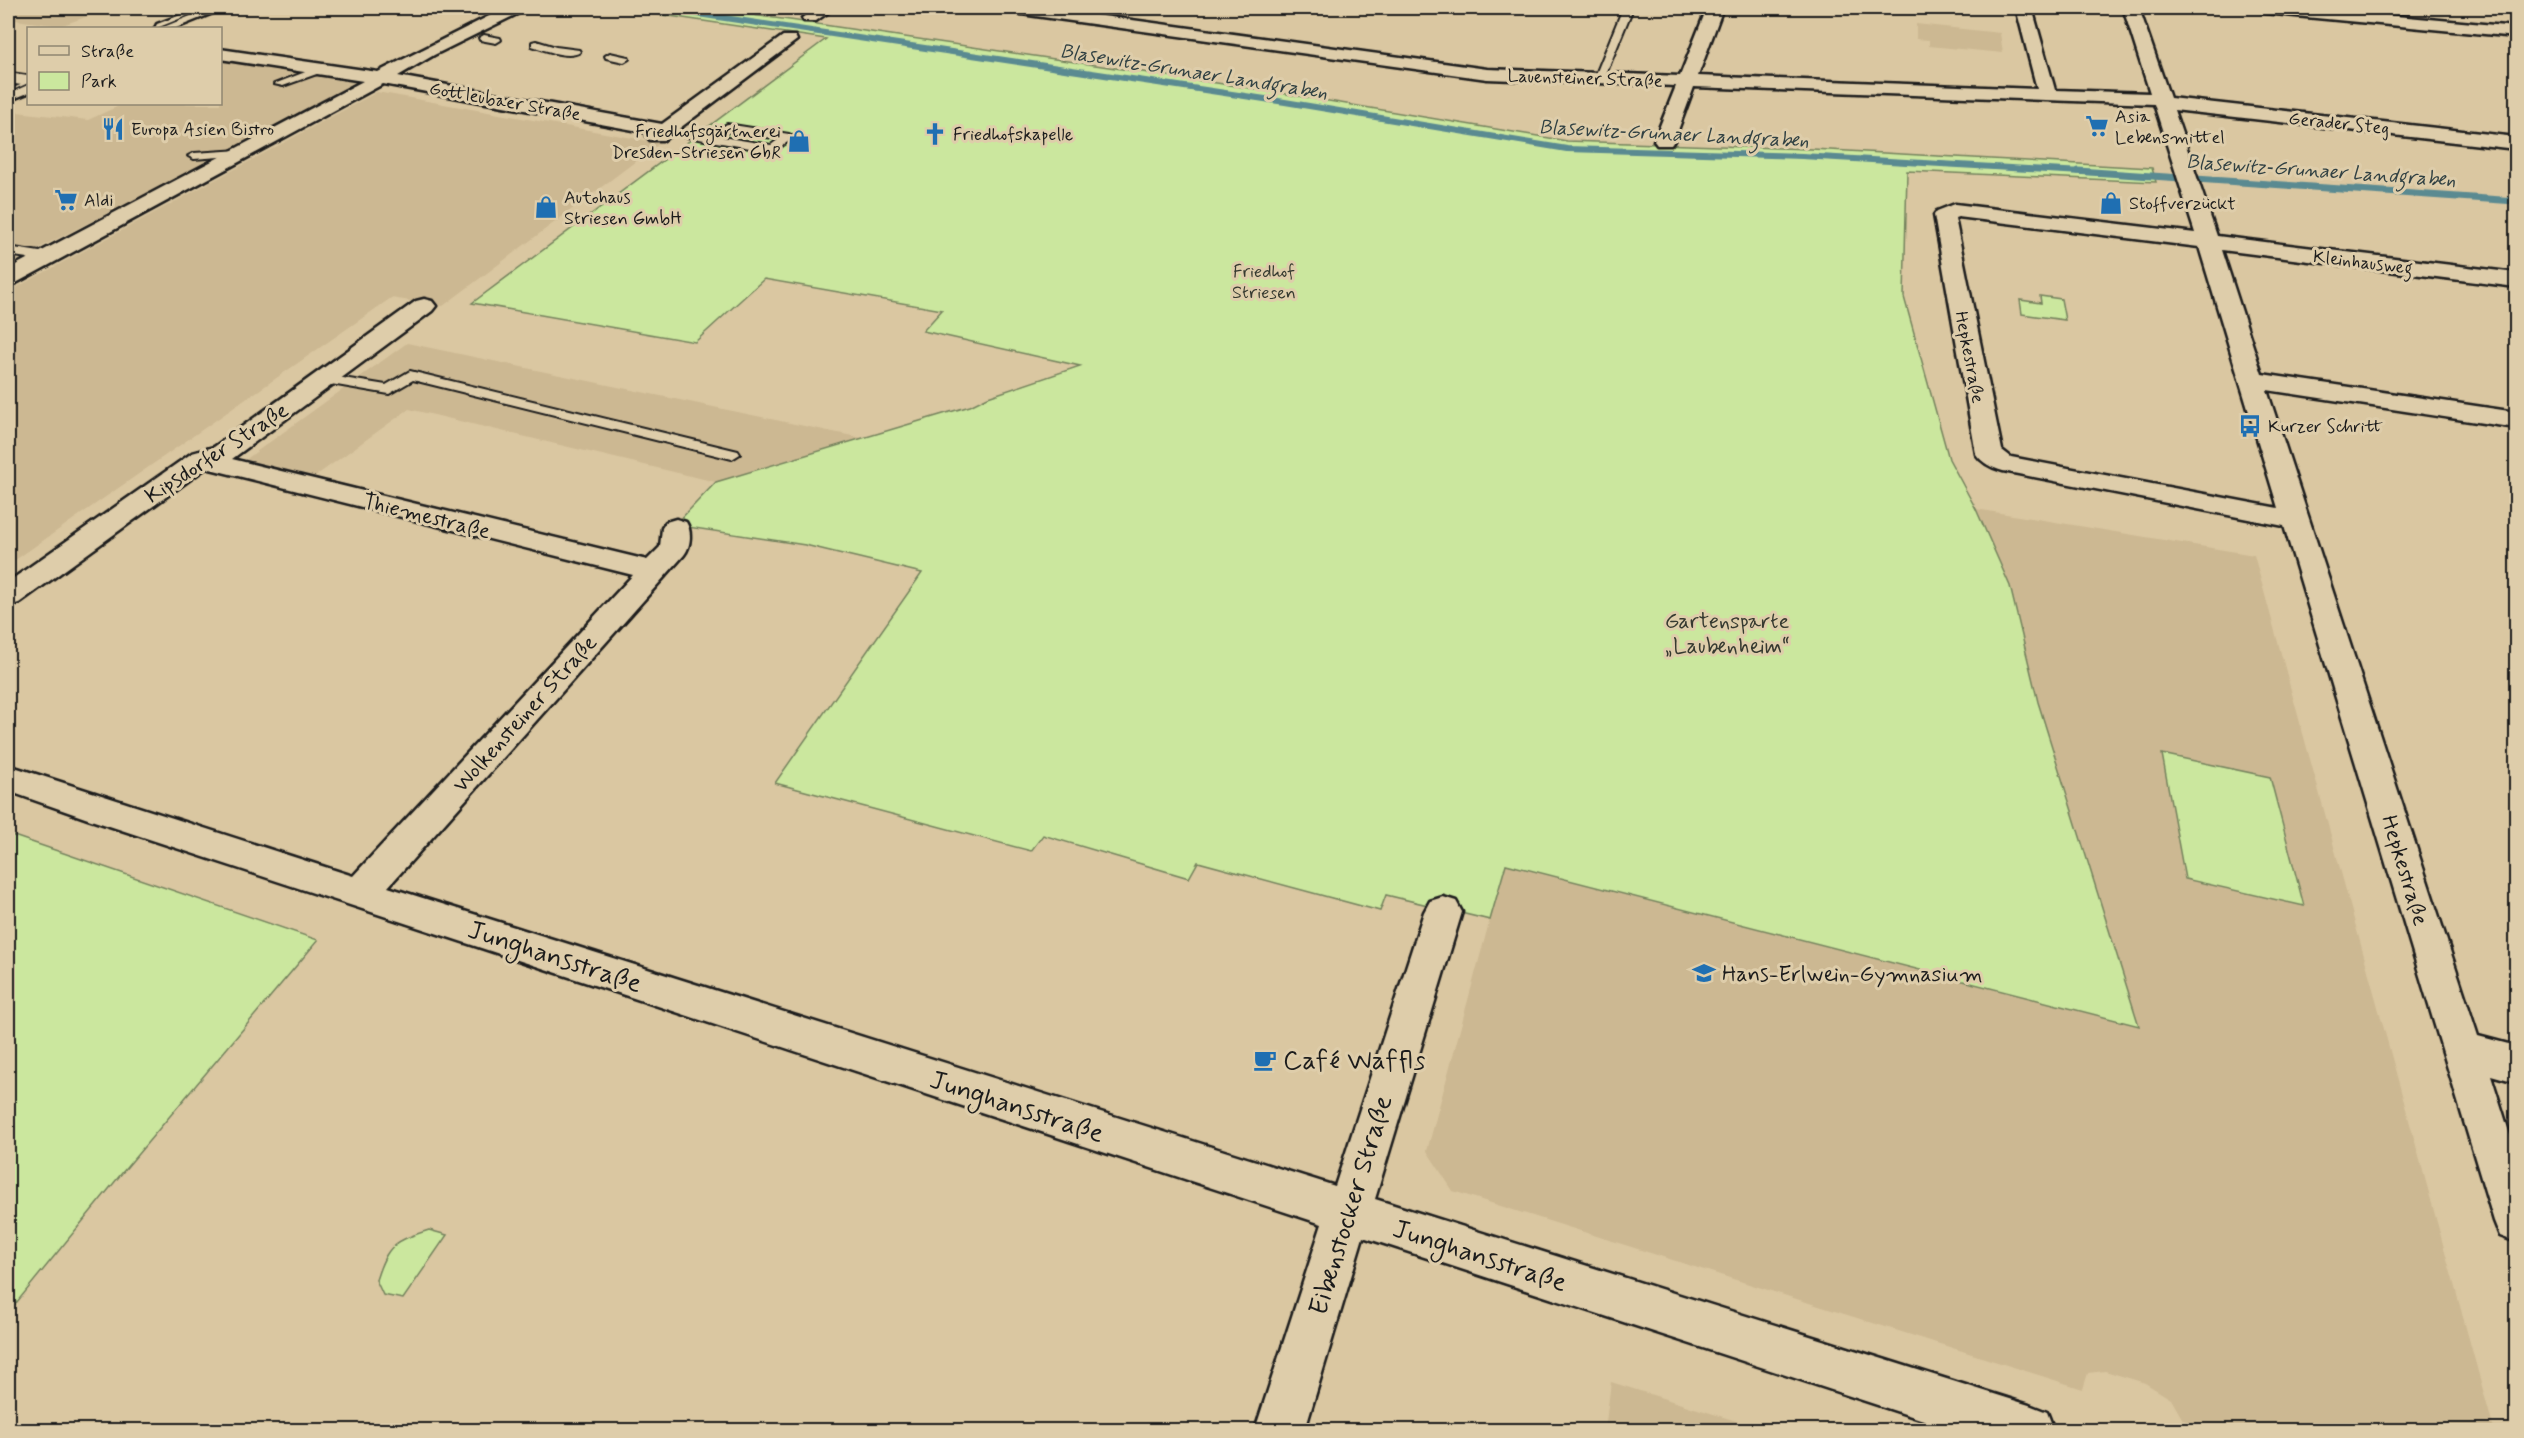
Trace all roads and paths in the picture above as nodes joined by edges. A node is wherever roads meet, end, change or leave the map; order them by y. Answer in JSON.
{"nodes":[{"id":1,"x":212,"y":8,"type":"edge"},
{"id":2,"x":517,"y":8,"type":"edge"},
{"id":3,"x":826,"y":8,"type":"edge"},
{"id":4,"x":1014,"y":8,"type":"edge"},
{"id":5,"x":1628,"y":8,"type":"edge"},
{"id":6,"x":1714,"y":8,"type":"edge"},
{"id":7,"x":2024,"y":8,"type":"edge"},
{"id":8,"x":2131,"y":8,"type":"edge"},
{"id":9,"x":2264,"y":8,"type":"edge"},
{"id":10,"x":810,"y":18,"type":"dead end"},
{"id":11,"x":165,"y":27,"type":"edge"},
{"id":12,"x":2517,"y":32,"type":"edge"},
{"id":13,"x":484,"y":38,"type":"dead end"},
{"id":14,"x":496,"y":40,"type":"dead end"},
{"id":15,"x":789,"y":40,"type":"dead end"},
{"id":16,"x":536,"y":44,"type":"dead end"},
{"id":17,"x":575,"y":52,"type":"dead end"},
{"id":18,"x":222,"y":54,"type":"edge"},
{"id":19,"x":610,"y":56,"type":"dead end"},
{"id":20,"x":624,"y":59,"type":"dead end"},
{"id":21,"x":321,"y":69,"type":"junction"},
{"id":22,"x":8,"y":78,"type":"edge"},
{"id":23,"x":380,"y":78,"type":"junction"},
{"id":24,"x":1599,"y":79,"type":"junction"},
{"id":25,"x":27,"y":81,"type":"edge"},
{"id":26,"x":1687,"y":82,"type":"junction"},
{"id":27,"x":279,"y":84,"type":"dead end"},
{"id":28,"x":27,"y":87,"type":"edge"},
{"id":29,"x":2048,"y":94,"type":"junction"},
{"id":30,"x":8,"y":96,"type":"edge"},
{"id":31,"x":2161,"y":101,"type":"junction"},
{"id":32,"x":658,"y":135,"type":"junction"},
{"id":33,"x":712,"y":139,"type":"junction"},
{"id":34,"x":1664,"y":141,"type":"dead end"},
{"id":35,"x":2517,"y":143,"type":"edge"},
{"id":36,"x":240,"y":153,"type":"junction"},
{"id":37,"x":194,"y":156,"type":"dead end"},
{"id":38,"x":2209,"y":244,"type":"junction"},
{"id":39,"x":8,"y":251,"type":"edge"},
{"id":40,"x":46,"y":257,"type":"junction"},
{"id":41,"x":8,"y":278,"type":"edge"},
{"id":42,"x":2517,"y":280,"type":"edge"},
{"id":43,"x":424,"y":306,"type":"dead end"},
{"id":44,"x":325,"y":379,"type":"junction"},
{"id":45,"x":2251,"y":380,"type":"junction"},
{"id":46,"x":2517,"y":420,"type":"edge"},
{"id":47,"x":732,"y":454,"type":"dead end"},
{"id":48,"x":201,"y":459,"type":"junction"},
{"id":49,"x":2295,"y":520,"type":"junction"},
{"id":50,"x":676,"y":528,"type":"dead end"},
{"id":51,"x":653,"y":571,"type":"junction"},
{"id":52,"x":8,"y":596,"type":"edge"},
{"id":53,"x":8,"y":778,"type":"edge"},
{"id":54,"x":360,"y":893,"type":"junction"},
{"id":55,"x":1443,"y":912,"type":"dead end"},
{"id":56,"x":2463,"y":1050,"type":"junction"},
{"id":57,"x":2517,"y":1064,"type":"edge"},
{"id":58,"x":1348,"y":1212,"type":"junction"},
{"id":59,"x":2517,"y":1221,"type":"edge"},
{"id":60,"x":1280,"y":1431,"type":"edge"},
{"id":61,"x":2028,"y":1431,"type":"edge"}],
"edges":[{"from":1,"to":11,"type":"street"},
{"from":2,"to":23,"type":"street"},
{"from":3,"to":10,"type":"street"},
{"from":4,"to":24,"type":"street","name":"Lauensteiner Straße"},
{"from":5,"to":24,"type":"lane"},
{"from":6,"to":26,"type":"street"},
{"from":7,"to":29,"type":"street"},
{"from":8,"to":31,"type":"street","name":"Hepkestraße"},
{"from":9,"to":12,"type":"street"},
{"from":13,"to":14,"type":"lane"},
{"from":15,"to":32,"type":"street"},
{"from":16,"to":17,"type":"lane"},
{"from":18,"to":21,"type":"street","name":"Gottleubaer Straße"},
{"from":19,"to":20,"type":"lane"},
{"from":21,"to":23,"type":"street","name":"Gottleubaer Straße"},
{"from":21,"to":27,"type":"lane"},
{"from":22,"to":25,"type":"street"},
{"from":23,"to":32,"type":"street","name":"Gottleubaer Straße"},
{"from":23,"to":36,"type":"street"},
{"from":24,"to":26,"type":"street","name":"Lauensteiner Straße"},
{"from":26,"to":29,"type":"street","name":"Lauensteiner Straße"},
{"from":26,"to":34,"type":"street"},
{"from":28,"to":30,"type":"street"},
{"from":29,"to":31,"type":"street","name":"Lauensteiner Straße"},
{"from":31,"to":35,"type":"street","name":"Gerader Steg"},
{"from":31,"to":38,"type":"street","name":"Hepkestraße"},
{"from":32,"to":33,"type":"lane"},
{"from":33,"to":33,"type":"lane"},
{"from":36,"to":37,"type":"lane"},
{"from":36,"to":40,"type":"street"},
{"from":38,"to":42,"type":"street","name":"Kleinhausweg"},
{"from":38,"to":45,"type":"street","name":"Hepkestraße"},
{"from":38,"to":49,"type":"street","name":"Hepkestraße"},
{"from":39,"to":40,"type":"lane"},
{"from":40,"to":41,"type":"street"},
{"from":43,"to":44,"type":"street","name":"Kipsdorfer Straße"},
{"from":44,"to":47,"type":"lane"},
{"from":44,"to":48,"type":"street","name":"Kipsdorfer Straße"},
{"from":45,"to":46,"type":"street"},
{"from":45,"to":49,"type":"street","name":"Hepkestraße"},
{"from":48,"to":51,"type":"street","name":"Thiemestraße"},
{"from":48,"to":52,"type":"street","name":"Kipsdorfer Straße"},
{"from":49,"to":56,"type":"street","name":"Hepkestraße"},
{"from":50,"to":51,"type":"street","name":"Wolkensteiner Straße"},
{"from":51,"to":54,"type":"street","name":"Wolkensteiner Straße"},
{"from":53,"to":54,"type":"street","name":"Junghansstraße"},
{"from":54,"to":58,"type":"street","name":"Junghansstraße"},
{"from":55,"to":58,"type":"street","name":"Eibenstocker Straße"},
{"from":56,"to":57,"type":"street"},
{"from":56,"to":59,"type":"street","name":"Hepkestraße"},
{"from":58,"to":60,"type":"street","name":"Eibenstocker Straße"},
{"from":58,"to":61,"type":"street","name":"Junghansstraße"}]}
